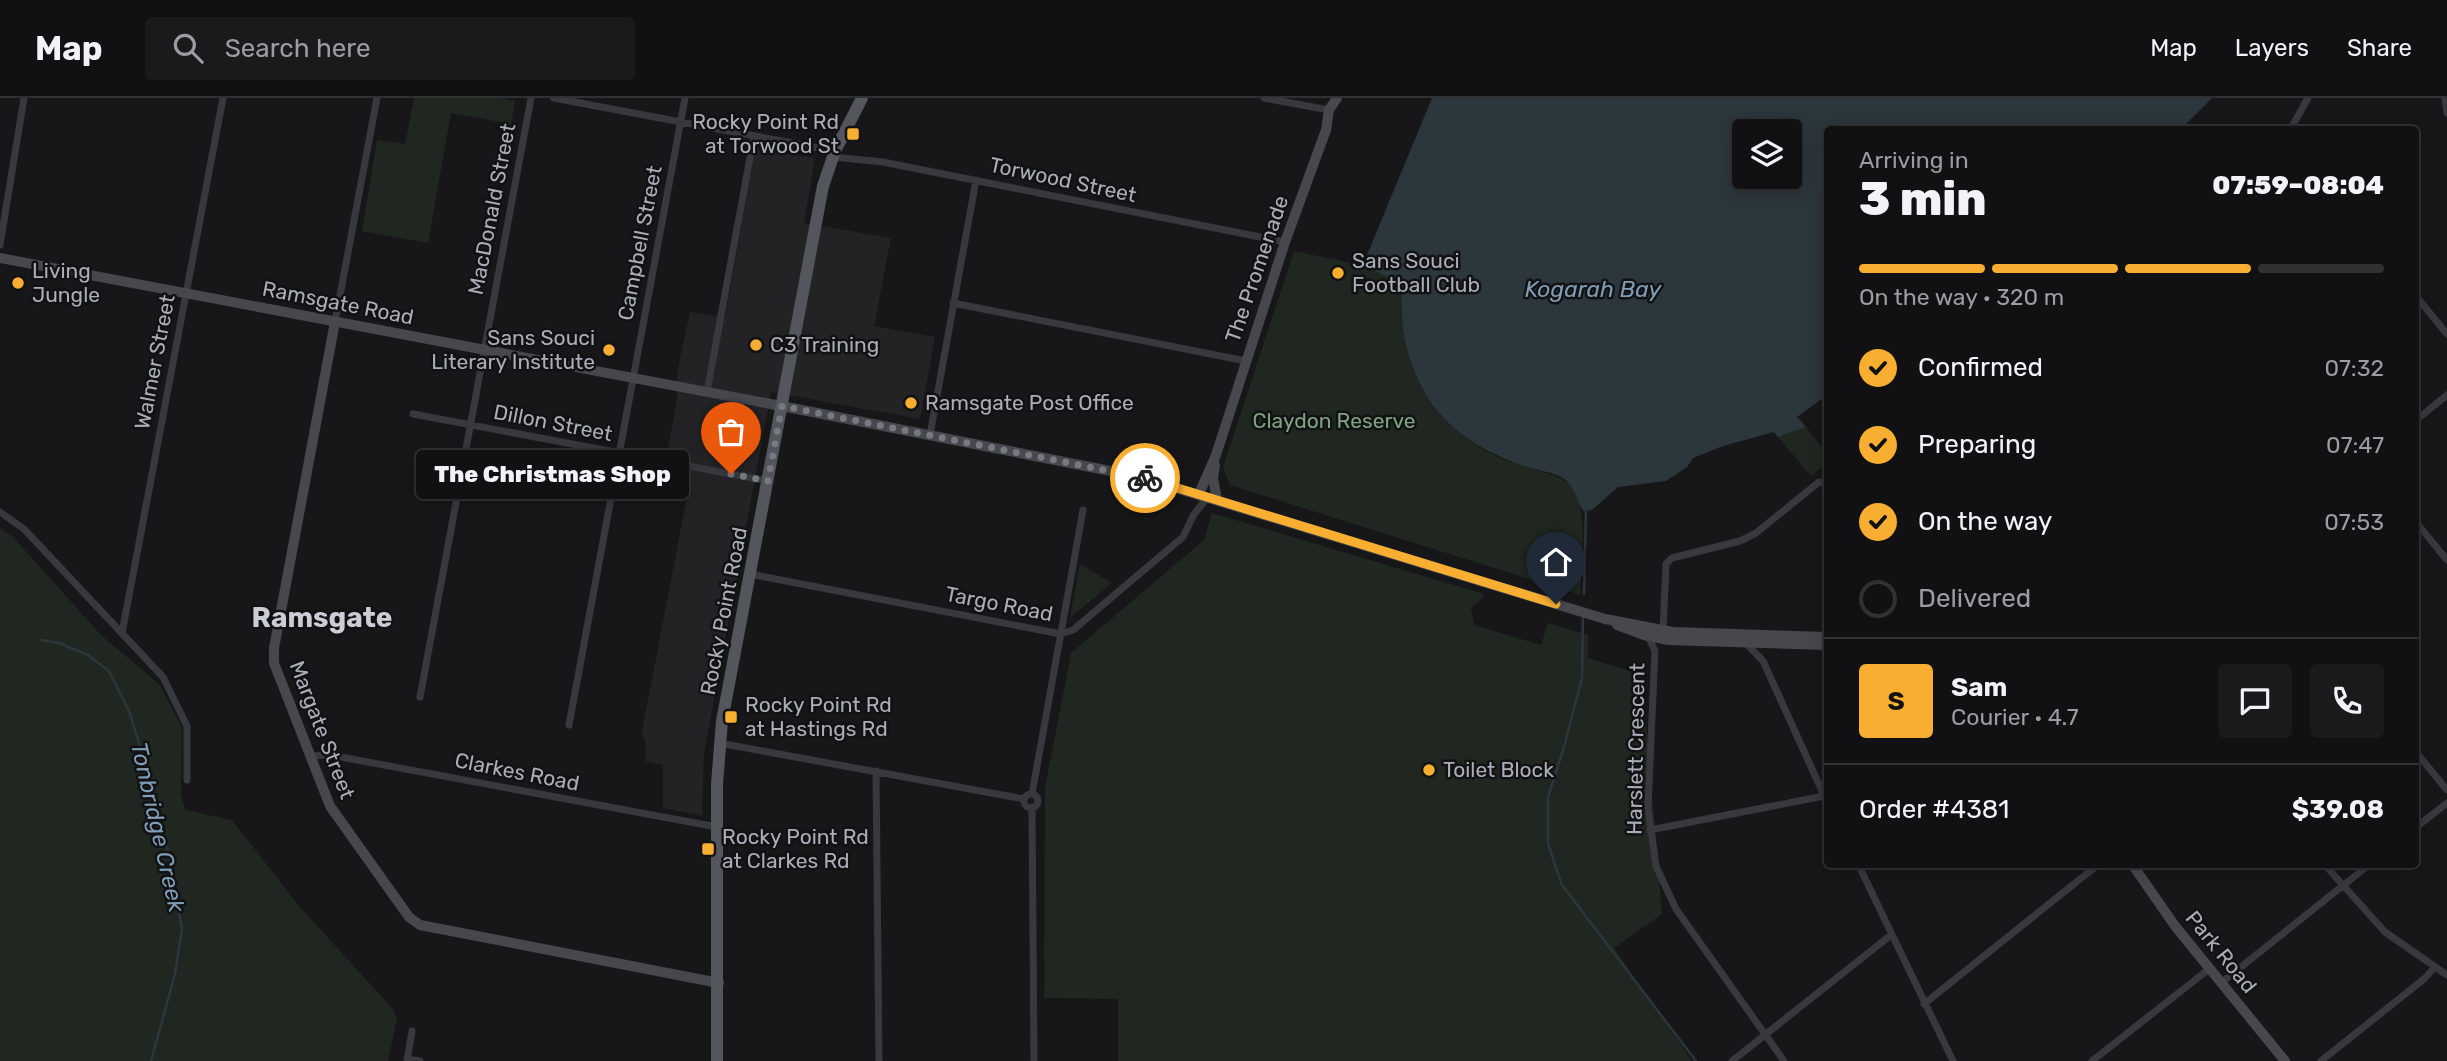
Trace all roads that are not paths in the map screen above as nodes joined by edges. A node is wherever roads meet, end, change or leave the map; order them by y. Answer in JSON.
{"nodes":[{"id":1,"x":24,"y":98,"type":"edge"},
{"id":2,"x":223,"y":98,"type":"edge"},
{"id":3,"x":377,"y":98,"type":"edge"},
{"id":4,"x":531,"y":98,"type":"edge"},
{"id":5,"x":555,"y":98,"type":"edge"},
{"id":6,"x":685,"y":98,"type":"edge"},
{"id":7,"x":862,"y":98,"type":"edge"},
{"id":8,"x":1264,"y":98,"type":"edge"},
{"id":9,"x":1337,"y":98,"type":"edge"},
{"id":10,"x":2308,"y":98,"type":"edge"},
{"id":11,"x":2445,"y":98,"type":"edge"},
{"id":12,"x":1329,"y":110,"type":"junction"},
{"id":13,"x":2447,"y":113,"type":"edge"},
{"id":14,"x":681,"y":122,"type":"junction"},
{"id":15,"x":2292,"y":126,"type":"edge"},
{"id":16,"x":754,"y":136,"type":"junction"},
{"id":17,"x":834,"y":154,"type":"junction"},
{"id":18,"x":976,"y":180,"type":"junction"},
{"id":19,"x":1285,"y":242,"type":"junction"},
{"id":20,"x":0,"y":245,"type":"edge"},
{"id":21,"x":0,"y":258,"type":"edge"},
{"id":22,"x":186,"y":293,"type":"junction"},
{"id":23,"x":2419,"y":300,"type":"edge"},
{"id":24,"x":953,"y":303,"type":"junction"},
{"id":25,"x":335,"y":322,"type":"junction"},
{"id":26,"x":2447,"y":334,"type":"edge"},
{"id":27,"x":484,"y":350,"type":"junction"},
{"id":28,"x":1246,"y":361,"type":"junction"},
{"id":29,"x":633,"y":379,"type":"junction"},
{"id":30,"x":707,"y":392,"type":"junction"},
{"id":31,"x":2447,"y":395,"type":"edge"},
{"id":32,"x":782,"y":406,"type":"junction"},
{"id":33,"x":413,"y":414,"type":"dead end"},
{"id":34,"x":2419,"y":418,"type":"edge"},
{"id":35,"x":470,"y":425,"type":"junction"},
{"id":36,"x":930,"y":435,"type":"junction"},
{"id":37,"x":618,"y":453,"type":"junction"},
{"id":38,"x":1216,"y":455,"type":"junction"},
{"id":39,"x":768,"y":481,"type":"junction"},
{"id":40,"x":1824,"y":482,"type":"edge"},
{"id":41,"x":1204,"y":496,"type":"junction"},
{"id":42,"x":1083,"y":510,"type":"dead end"},
{"id":43,"x":0,"y":512,"type":"edge"},
{"id":44,"x":1194,"y":514,"type":"junction"},
{"id":45,"x":2419,"y":526,"type":"edge"},
{"id":46,"x":2447,"y":560,"type":"edge"},
{"id":47,"x":750,"y":574,"type":"junction"},
{"id":48,"x":1605,"y":619,"type":"junction"},
{"id":49,"x":122,"y":633,"type":"junction"},
{"id":50,"x":1061,"y":634,"type":"junction"},
{"id":51,"x":1665,"y":635,"type":"junction"},
{"id":52,"x":1648,"y":636,"type":"junction"},
{"id":53,"x":1824,"y":637,"type":"edge"},
{"id":54,"x":1746,"y":643,"type":"junction"},
{"id":55,"x":1771,"y":644,"type":"junction"},
{"id":56,"x":1824,"y":645,"type":"edge"},
{"id":57,"x":1655,"y":651,"type":"junction"},
{"id":58,"x":1763,"y":661,"type":"junction"},
{"id":59,"x":420,"y":697,"type":"dead end"},
{"id":60,"x":569,"y":725,"type":"dead end"},
{"id":61,"x":719,"y":743,"type":"junction"},
{"id":62,"x":311,"y":756,"type":"junction"},
{"id":63,"x":2419,"y":756,"type":"edge"},
{"id":64,"x":876,"y":771,"type":"junction"},
{"id":65,"x":187,"y":780,"type":"dead end"},
{"id":66,"x":2447,"y":790,"type":"edge"},
{"id":67,"x":1032,"y":794,"type":"junction"},
{"id":68,"x":1824,"y":795,"type":"edge"},
{"id":69,"x":1024,"y":799,"type":"junction"},
{"id":70,"x":1824,"y":799,"type":"edge"},
{"id":71,"x":2444,"y":805,"type":"edge"},
{"id":72,"x":1031,"y":807,"type":"junction"},
{"id":73,"x":2447,"y":815,"type":"edge"},
{"id":74,"x":2419,"y":825,"type":"edge"},
{"id":75,"x":717,"y":827,"type":"junction"},
{"id":76,"x":1650,"y":830,"type":"junction"},
{"id":77,"x":1860,"y":868,"type":"edge"},
{"id":78,"x":2094,"y":868,"type":"edge"},
{"id":79,"x":2135,"y":868,"type":"edge"},
{"id":80,"x":2327,"y":868,"type":"edge"},
{"id":81,"x":2365,"y":868,"type":"edge"},
{"id":82,"x":2343,"y":886,"type":"junction"},
{"id":83,"x":1891,"y":935,"type":"junction"},
{"id":84,"x":2435,"y":967,"type":"junction"},
{"id":85,"x":2209,"y":969,"type":"junction"},
{"id":86,"x":2447,"y":975,"type":"edge"},
{"id":87,"x":719,"y":983,"type":"junction"},
{"id":88,"x":2221,"y":983,"type":"junction"},
{"id":89,"x":1924,"y":1004,"type":"junction"},
{"id":90,"x":412,"y":1031,"type":"dead end"},
{"id":91,"x":1766,"y":1033,"type":"junction"},
{"id":92,"x":407,"y":1060,"type":"edge"},
{"id":93,"x":420,"y":1061,"type":"edge"},
{"id":94,"x":718,"y":1061,"type":"edge"},
{"id":95,"x":879,"y":1061,"type":"edge"},
{"id":96,"x":1034,"y":1061,"type":"edge"},
{"id":97,"x":1732,"y":1061,"type":"edge"},
{"id":98,"x":1784,"y":1061,"type":"edge"},
{"id":99,"x":1953,"y":1061,"type":"edge"},
{"id":100,"x":2092,"y":1061,"type":"edge"},
{"id":101,"x":2285,"y":1061,"type":"edge"},
{"id":102,"x":2321,"y":1061,"type":"edge"}],
"edges":[{"from":1,"to":20,"type":"street"},
{"from":2,"to":22,"type":"street","name":"Walmer Street"},
{"from":3,"to":25,"type":"street","name":"Margate Street"},
{"from":4,"to":27,"type":"street","name":"MacDonald Street"},
{"from":5,"to":14,"type":"street"},
{"from":6,"to":14,"type":"street","name":"Campbell Street"},
{"from":7,"to":17,"type":"main road","name":"Rocky Point Road"},
{"from":8,"to":12,"type":"street"},
{"from":9,"to":12,"type":"main road","name":"The Promenade"},
{"from":10,"to":15,"type":"street"},
{"from":11,"to":13,"type":"street"},
{"from":12,"to":19,"type":"main road","name":"The Promenade"},
{"from":14,"to":16,"type":"street"},
{"from":14,"to":29,"type":"street","name":"Campbell Street"},
{"from":16,"to":17,"type":"street"},
{"from":16,"to":30,"type":"street"},
{"from":17,"to":18,"type":"street","name":"Torwood Street"},
{"from":17,"to":32,"type":"main road","name":"Rocky Point Road"},
{"from":18,"to":19,"type":"street","name":"Torwood Street"},
{"from":18,"to":24,"type":"street"},
{"from":19,"to":28,"type":"main road","name":"The Promenade"},
{"from":21,"to":22,"type":"main road","name":"Ramsgate Road"},
{"from":22,"to":25,"type":"main road","name":"Ramsgate Road"},
{"from":22,"to":49,"type":"street","name":"Walmer Street"},
{"from":23,"to":26,"type":"street"},
{"from":24,"to":28,"type":"street"},
{"from":24,"to":36,"type":"street"},
{"from":25,"to":27,"type":"main road","name":"Ramsgate Road"},
{"from":25,"to":62,"type":"main road","name":"Margate Street"},
{"from":27,"to":29,"type":"main road","name":"Ramsgate Road"},
{"from":27,"to":35,"type":"street","name":"MacDonald Street"},
{"from":28,"to":38,"type":"main road","name":"The Promenade"},
{"from":29,"to":30,"type":"main road","name":"Ramsgate Road"},
{"from":29,"to":37,"type":"street","name":"Campbell Street"},
{"from":30,"to":32,"type":"main road","name":"Ramsgate Road"},
{"from":31,"to":34,"type":"street"},
{"from":32,"to":36,"type":"main road","name":"Ramsgate Road"},
{"from":32,"to":39,"type":"main road","name":"Rocky Point Road"},
{"from":33,"to":35,"type":"street","name":"Dillon Street"},
{"from":35,"to":37,"type":"street","name":"Dillon Street"},
{"from":35,"to":59,"type":"street","name":"MacDonald Street"},
{"from":36,"to":41,"type":"main road","name":"Ramsgate Road"},
{"from":37,"to":39,"type":"street","name":"Dillon Street"},
{"from":37,"to":60,"type":"street","name":"Campbell Street"},
{"from":38,"to":41,"type":"main road","name":"The Promenade"},
{"from":38,"to":41,"type":"main road","name":"The Promenade"},
{"from":39,"to":47,"type":"main road","name":"Rocky Point Road"},
{"from":40,"to":51,"type":"street"},
{"from":41,"to":44,"type":"street","name":"Targo Road"},
{"from":41,"to":44,"type":"street"},
{"from":41,"to":48,"type":"main road","name":"Ramsgate Road"},
{"from":42,"to":50,"type":"street"},
{"from":43,"to":49,"type":"street"},
{"from":44,"to":50,"type":"street","name":"Targo Road"},
{"from":45,"to":46,"type":"street"},
{"from":47,"to":50,"type":"street","name":"Targo Road"},
{"from":47,"to":61,"type":"main road","name":"Rocky Point Road"},
{"from":48,"to":51,"type":"main road","name":"Ramsgate Road"},
{"from":48,"to":52,"type":"main road","name":"Ramsgate Road"},
{"from":49,"to":65,"type":"street"},
{"from":50,"to":67,"type":"street"},
{"from":51,"to":52,"type":"main road","name":"Ramsgate Road"},
{"from":51,"to":53,"type":"main road","name":"Ramsgate Road"},
{"from":51,"to":54,"type":"main road","name":"Ramsgate Road"},
{"from":51,"to":57,"type":"street","name":"Harslett Crescent"},
{"from":52,"to":57,"type":"street","name":"Harslett Crescent"},
{"from":54,"to":55,"type":"main road","name":"Ramsgate Road"},
{"from":54,"to":58,"type":"street"},
{"from":55,"to":56,"type":"main road","name":"Ramsgate Road"},
{"from":55,"to":58,"type":"street"},
{"from":57,"to":76,"type":"street","name":"Harslett Crescent"},
{"from":58,"to":68,"type":"street"},
{"from":61,"to":64,"type":"street"},
{"from":61,"to":75,"type":"main road","name":"Rocky Point Road"},
{"from":62,"to":75,"type":"street","name":"Clarkes Road"},
{"from":62,"to":87,"type":"main road","name":"Margate Street"},
{"from":63,"to":66,"type":"street"},
{"from":64,"to":69,"type":"street"},
{"from":64,"to":95,"type":"street"},
{"from":67,"to":69,"type":"street"},
{"from":67,"to":72,"type":"street"},
{"from":69,"to":72,"type":"street"},
{"from":70,"to":76,"type":"street"},
{"from":71,"to":73,"type":"street"},
{"from":71,"to":74,"type":"street"},
{"from":72,"to":96,"type":"street"},
{"from":75,"to":87,"type":"main road","name":"Rocky Point Road"},
{"from":76,"to":91,"type":"street","name":"Harslett Crescent"},
{"from":77,"to":83,"type":"street"},
{"from":78,"to":89,"type":"street"},
{"from":79,"to":85,"type":"main road","name":"Park Road"},
{"from":80,"to":82,"type":"street"},
{"from":81,"to":82,"type":"street"},
{"from":82,"to":84,"type":"street"},
{"from":82,"to":88,"type":"street"},
{"from":83,"to":89,"type":"street"},
{"from":83,"to":91,"type":"street"},
{"from":84,"to":86,"type":"street"},
{"from":84,"to":102,"type":"street"},
{"from":85,"to":88,"type":"main road","name":"Park Road"},
{"from":85,"to":100,"type":"street"},
{"from":87,"to":94,"type":"main road","name":"Rocky Point Road"},
{"from":88,"to":101,"type":"main road","name":"Park Road"},
{"from":89,"to":99,"type":"street"},
{"from":90,"to":92,"type":"street"},
{"from":91,"to":97,"type":"street"},
{"from":91,"to":98,"type":"street","name":"Harslett Crescent"},
{"from":92,"to":93,"type":"street"}]}
